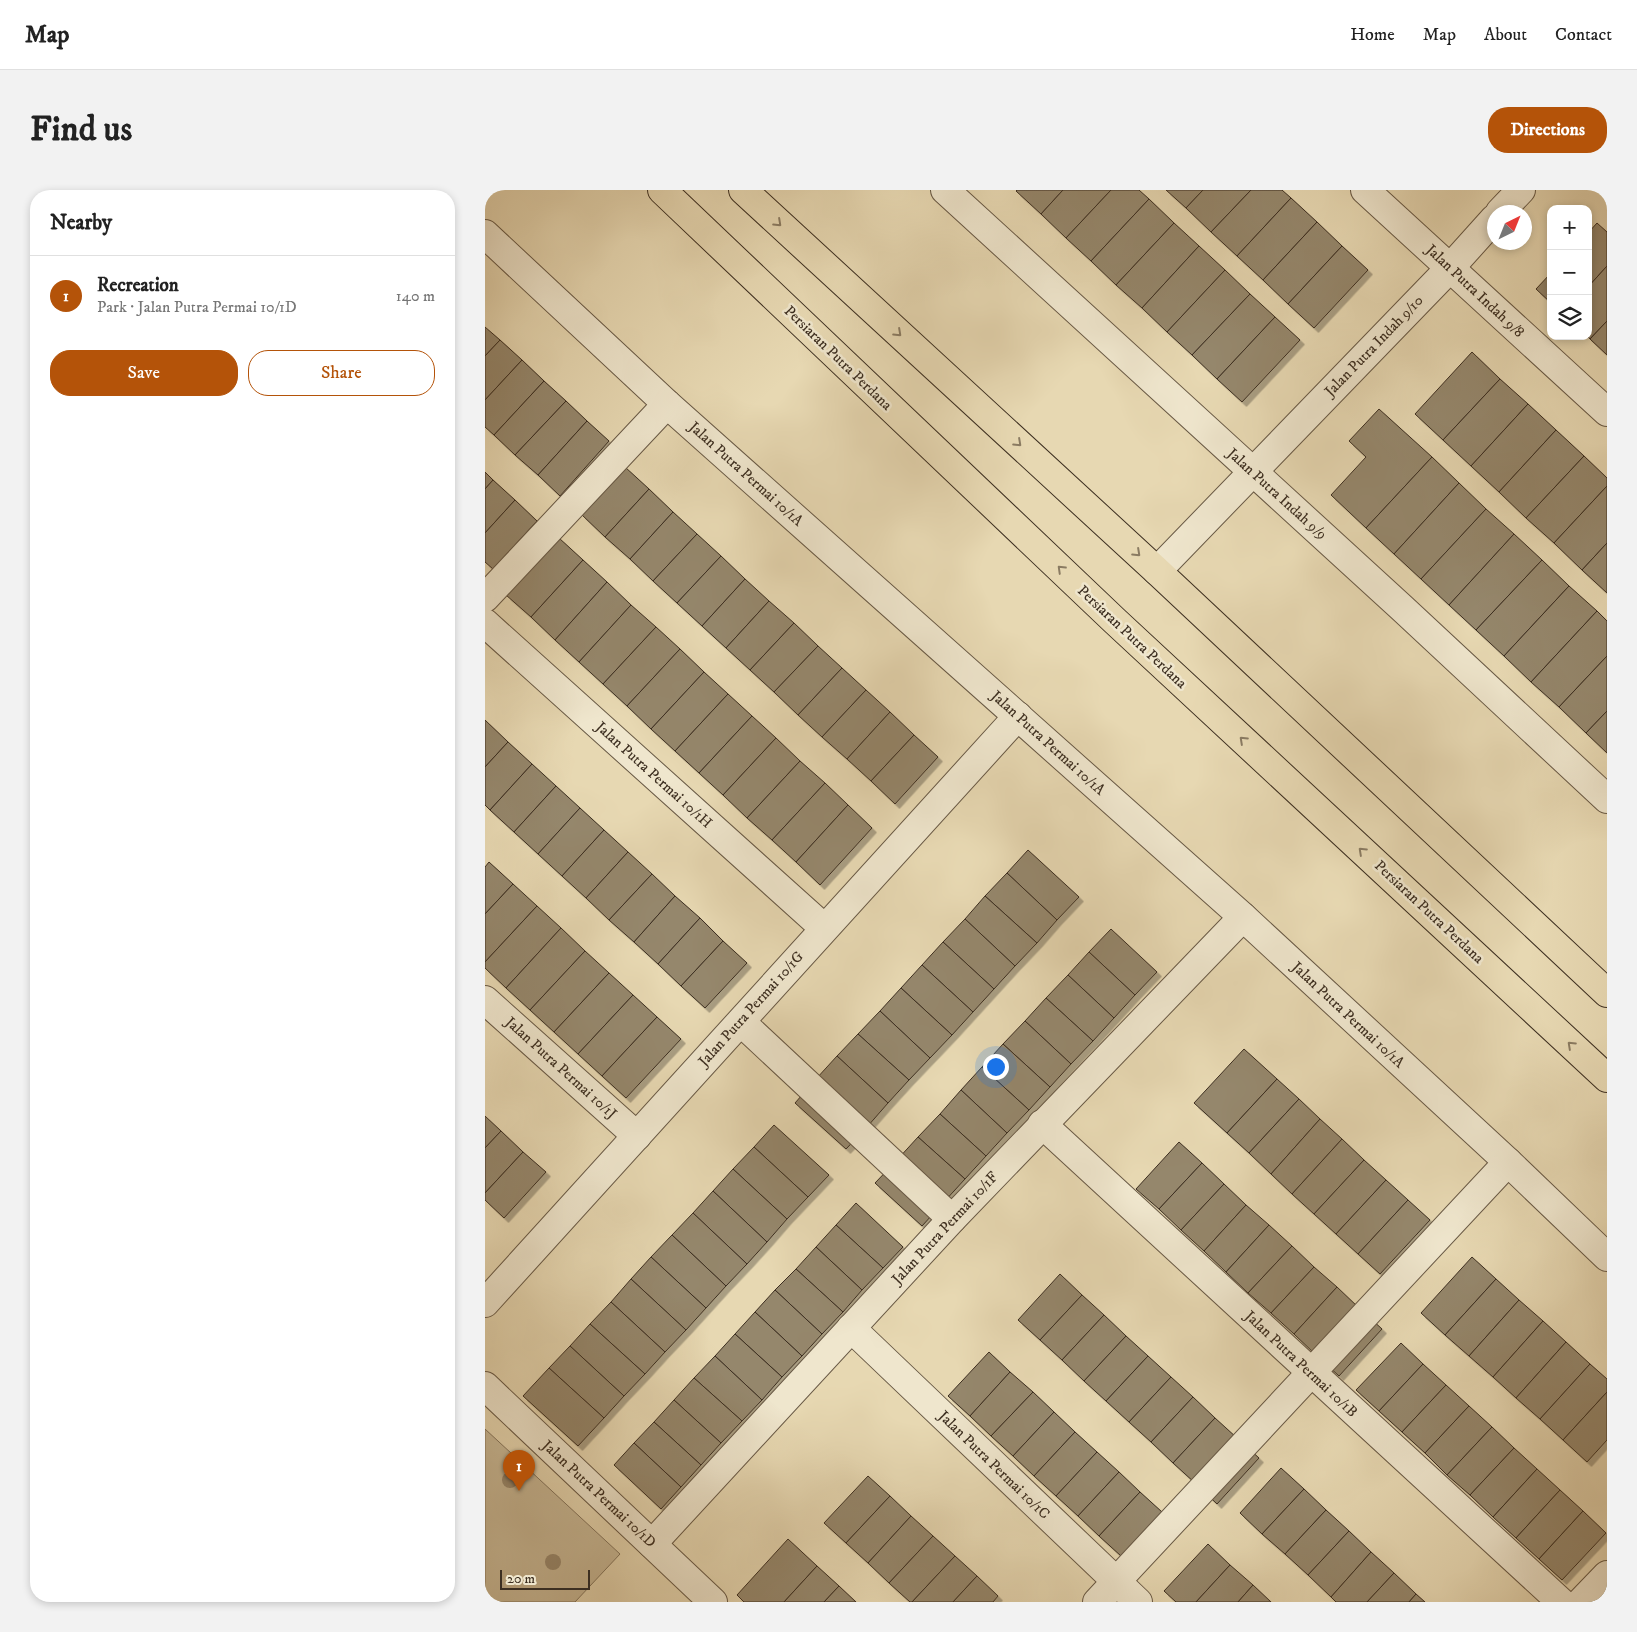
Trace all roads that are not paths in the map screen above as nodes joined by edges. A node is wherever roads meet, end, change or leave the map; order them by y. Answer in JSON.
{"nodes":[{"id":1,"x":662,"y":190,"type":"edge"},
{"id":2,"x":743,"y":190,"type":"edge"},
{"id":3,"x":945,"y":190,"type":"edge"},
{"id":4,"x":1365,"y":190,"type":"edge"},
{"id":5,"x":1521,"y":190,"type":"edge"},
{"id":6,"x":1507,"y":205,"type":"edge"},
{"id":7,"x":1487,"y":228,"type":"edge"},
{"id":8,"x":485,"y":234,"type":"edge"},
{"id":9,"x":1450,"y":268,"type":"junction"},
{"id":10,"x":667,"y":404,"type":"junction"},
{"id":11,"x":1607,"y":412,"type":"edge"},
{"id":12,"x":1252,"y":472,"type":"junction"},
{"id":13,"x":1157,"y":571,"type":"junction"},
{"id":14,"x":485,"y":598,"type":"edge"},
{"id":15,"x":485,"y":623,"type":"edge"},
{"id":16,"x":1019,"y":716,"type":"junction"},
{"id":17,"x":1607,"y":799,"type":"edge"},
{"id":18,"x":1243,"y":917,"type":"junction"},
{"id":19,"x":824,"y":928,"type":"junction"},
{"id":20,"x":1607,"y":993,"type":"edge"},
{"id":21,"x":485,"y":1000,"type":"edge"},
{"id":22,"x":741,"y":1022,"type":"junction"},
{"id":23,"x":1607,"y":1078,"type":"edge"},
{"id":24,"x":1042,"y":1124,"type":"junction"},
{"id":25,"x":637,"y":1136,"type":"junction"},
{"id":26,"x":1507,"y":1162,"type":"junction"},
{"id":27,"x":953,"y":1219,"type":"junction"},
{"id":28,"x":1607,"y":1257,"type":"edge"},
{"id":29,"x":485,"y":1303,"type":"edge"},
{"id":30,"x":851,"y":1328,"type":"junction"},
{"id":31,"x":1311,"y":1374,"type":"junction"},
{"id":32,"x":485,"y":1386,"type":"edge"},
{"id":33,"x":652,"y":1544,"type":"junction"},
{"id":34,"x":1607,"y":1575,"type":"edge"},
{"id":35,"x":1116,"y":1581,"type":"junction"},
{"id":36,"x":713,"y":1602,"type":"edge"},
{"id":37,"x":1097,"y":1602,"type":"edge"},
{"id":38,"x":1138,"y":1602,"type":"edge"},
{"id":39,"x":1561,"y":1602,"type":"edge"},
{"id":40,"x":1581,"y":1602,"type":"edge"}],
"edges":[{"from":23,"to":1,"type":"main road","name":"Persiaran Putra Perdana","one_way":true},
{"from":2,"to":13,"type":"main road","one_way":true},
{"from":3,"to":12,"type":"street","name":"Jalan Putra Indah 9/9"},
{"from":4,"to":9,"type":"street","name":"Jalan Putra Indah 9/8"},
{"from":5,"to":6,"type":"street"},
{"from":7,"to":9,"type":"street","name":"Jalan Putra Indah 9/10"},
{"from":8,"to":10,"type":"street","name":"Jalan Putra Permai 10/1A"},
{"from":9,"to":11,"type":"street","name":"Jalan Putra Indah 9/8"},
{"from":9,"to":12,"type":"street","name":"Jalan Putra Indah 9/10"},
{"from":10,"to":14,"type":"street"},
{"from":10,"to":16,"type":"street","name":"Jalan Putra Permai 10/1A"},
{"from":12,"to":13,"type":"street","name":"Jalan Putra Indah 9/10"},
{"from":12,"to":17,"type":"street","name":"Jalan Putra Indah 9/9"},
{"from":13,"to":20,"type":"main road"},
{"from":15,"to":19,"type":"street","name":"Jalan Putra Permai 10/1H"},
{"from":16,"to":18,"type":"street","name":"Jalan Putra Permai 10/1A"},
{"from":16,"to":19,"type":"street","name":"Jalan Putra Permai 10/1G"},
{"from":18,"to":24,"type":"street","name":"Jalan Putra Permai 10/1F"},
{"from":18,"to":26,"type":"street","name":"Jalan Putra Permai 10/1A"},
{"from":19,"to":22,"type":"street","name":"Jalan Putra Permai 10/1G"},
{"from":21,"to":25,"type":"street","name":"Jalan Putra Permai 10/1J"},
{"from":22,"to":25,"type":"street","name":"Jalan Putra Permai 10/1G"},
{"from":22,"to":27,"type":"street"},
{"from":24,"to":27,"type":"street","name":"Jalan Putra Permai 10/1F"},
{"from":24,"to":31,"type":"street","name":"Jalan Putra Permai 10/1B"},
{"from":25,"to":29,"type":"street","name":"Jalan Putra Permai 10/1G"},
{"from":26,"to":28,"type":"street","name":"Jalan Putra Permai 10/1A"},
{"from":26,"to":31,"type":"street"},
{"from":27,"to":30,"type":"street","name":"Jalan Putra Permai 10/1F"},
{"from":30,"to":33,"type":"street","name":"Jalan Putra Permai 10/1F"},
{"from":30,"to":35,"type":"street","name":"Jalan Putra Permai 10/1C"},
{"from":31,"to":35,"type":"street"},
{"from":31,"to":39,"type":"street","name":"Jalan Putra Permai 10/1B"},
{"from":32,"to":33,"type":"street","name":"Jalan Putra Permai 10/1D"},
{"from":33,"to":36,"type":"street","name":"Jalan Putra Permai 10/1D"},
{"from":34,"to":40,"type":"street"},
{"from":35,"to":37,"type":"street"},
{"from":35,"to":38,"type":"street","name":"Jalan Putra Permai 10/1C"}]}
